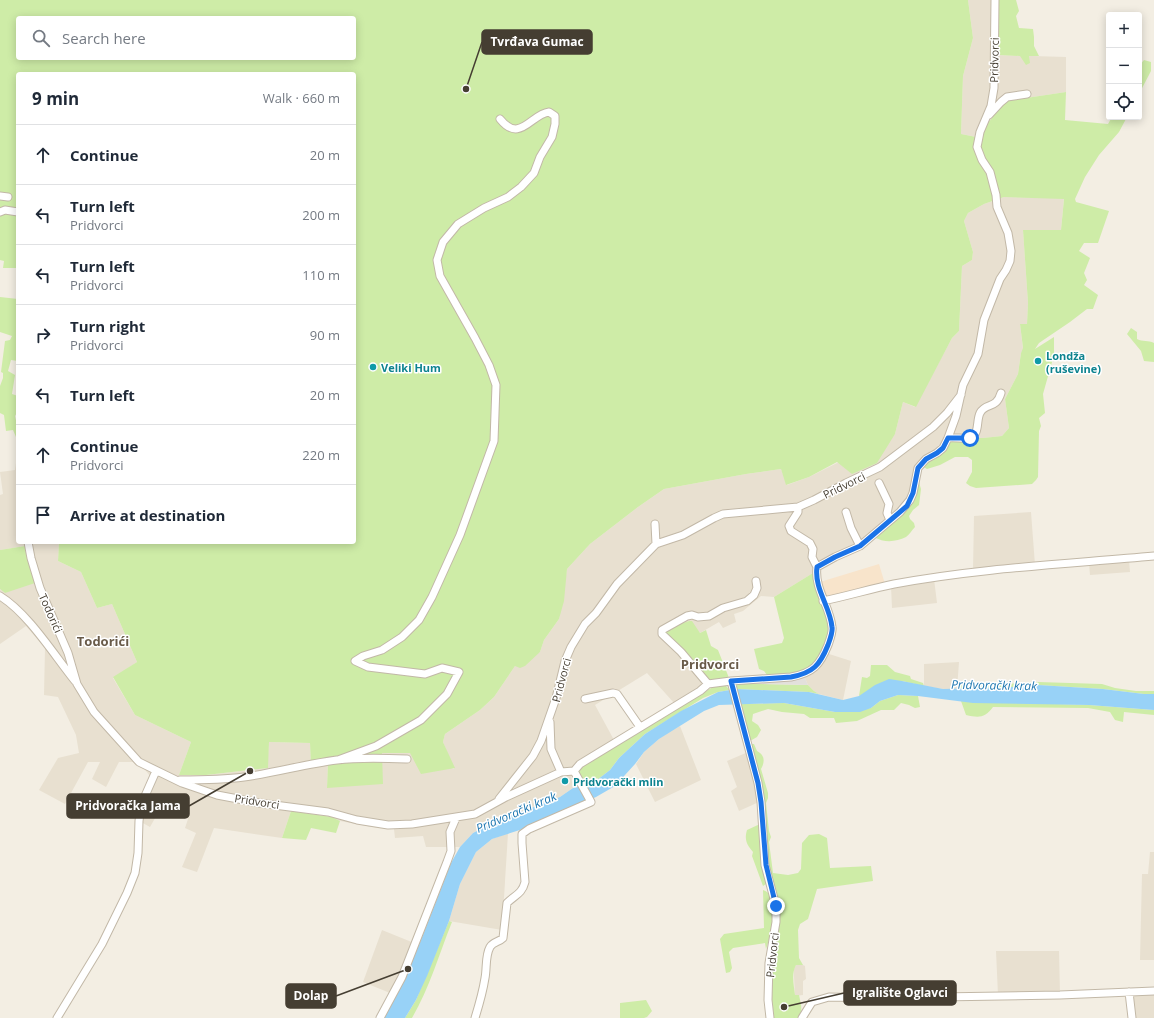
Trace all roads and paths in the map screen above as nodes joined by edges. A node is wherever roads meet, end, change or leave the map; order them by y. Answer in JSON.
{"nodes":[{"id":1,"x":995,"y":0,"type":"edge"},
{"id":2,"x":1027,"y":94,"type":"dead end"},
{"id":3,"x":500,"y":119,"type":"dead end"},
{"id":4,"x":986,"y":120,"type":"junction"},
{"id":5,"x":0,"y":212,"type":"edge"},
{"id":6,"x":16,"y":212,"type":"edge"},
{"id":7,"x":1000,"y":393,"type":"dead end"},
{"id":8,"x":961,"y":395,"type":"junction"},
{"id":9,"x":948,"y":438,"type":"junction"},
{"id":10,"x":879,"y":483,"type":"dead end"},
{"id":11,"x":798,"y":507,"type":"junction"},
{"id":12,"x":846,"y":512,"type":"dead end"},
{"id":13,"x":890,"y":520,"type":"junction"},
{"id":14,"x":655,"y":524,"type":"dead end"},
{"id":15,"x":28,"y":544,"type":"edge"},
{"id":16,"x":656,"y":544,"type":"junction"},
{"id":17,"x":860,"y":546,"type":"junction"},
{"id":18,"x":1154,"y":556,"type":"edge"},
{"id":19,"x":817,"y":567,"type":"junction"},
{"id":20,"x":756,"y":581,"type":"dead end"},
{"id":21,"x":0,"y":596,"type":"edge"},
{"id":22,"x":823,"y":601,"type":"junction"},
{"id":23,"x":731,"y":681,"type":"junction"},
{"id":24,"x":77,"y":684,"type":"junction"},
{"id":25,"x":708,"y":684,"type":"junction"},
{"id":26,"x":585,"y":699,"type":"dead end"},
{"id":27,"x":550,"y":720,"type":"junction"},
{"id":28,"x":640,"y":727,"type":"junction"},
{"id":29,"x":407,"y":759,"type":"dead end"},
{"id":30,"x":338,"y":760,"type":"junction"},
{"id":31,"x":156,"y":771,"type":"junction"},
{"id":32,"x":574,"y":771,"type":"junction"},
{"id":33,"x":562,"y":772,"type":"junction"},
{"id":34,"x":176,"y":780,"type":"junction"},
{"id":35,"x":496,"y":802,"type":"junction"},
{"id":36,"x":456,"y":818,"type":"junction"},
{"id":37,"x":1154,"y":991,"type":"edge"},
{"id":38,"x":1129,"y":992,"type":"junction"},
{"id":39,"x":57,"y":1018,"type":"edge"},
{"id":40,"x":380,"y":1018,"type":"edge"},
{"id":41,"x":475,"y":1018,"type":"edge"},
{"id":42,"x":770,"y":1018,"type":"edge"},
{"id":43,"x":802,"y":1018,"type":"edge"},
{"id":44,"x":1132,"y":1018,"type":"edge"}],
"edges":[{"from":1,"to":4,"type":"street","name":"Pridvorci"},
{"from":2,"to":4,"type":"street","name":"Pridvorci"},
{"from":3,"to":30,"type":"street"},
{"from":4,"to":8,"type":"street","name":"Pridvorci"},
{"from":5,"to":6,"type":"street"},
{"from":7,"to":9,"type":"street"},
{"from":8,"to":9,"type":"street","name":"Pridvorci"},
{"from":8,"to":11,"type":"street","name":"Pridvorci"},
{"from":9,"to":13,"type":"street","name":"Pridvorci"},
{"from":10,"to":13,"type":"street"},
{"from":11,"to":16,"type":"street","name":"Pridvorci"},
{"from":11,"to":19,"type":"street"},
{"from":12,"to":17,"type":"street"},
{"from":13,"to":17,"type":"street","name":"Pridvorci"},
{"from":14,"to":16,"type":"street"},
{"from":15,"to":24,"type":"street","name":"Todorići"},
{"from":16,"to":27,"type":"street","name":"Pridvorci"},
{"from":17,"to":19,"type":"street","name":"Pridvorci"},
{"from":18,"to":22,"type":"street"},
{"from":19,"to":22,"type":"street"},
{"from":20,"to":25,"type":"street"},
{"from":21,"to":24,"type":"street","name":"Todorići"},
{"from":22,"to":23,"type":"street"},
{"from":23,"to":25,"type":"street"},
{"from":23,"to":42,"type":"street","name":"Pridvorci"},
{"from":24,"to":31,"type":"street","name":"Todorići"},
{"from":25,"to":28,"type":"street"},
{"from":26,"to":28,"type":"street"},
{"from":27,"to":33,"type":"street"},
{"from":27,"to":35,"type":"street","name":"Pridvorci"},
{"from":28,"to":32,"type":"street"},
{"from":29,"to":30,"type":"street"},
{"from":30,"to":34,"type":"street"},
{"from":31,"to":34,"type":"street","name":"Pridvorci"},
{"from":31,"to":39,"type":"street"},
{"from":32,"to":33,"type":"street","name":"Pridvorci"},
{"from":32,"to":41,"type":"street"},
{"from":33,"to":35,"type":"street","name":"Pridvorci"},
{"from":34,"to":36,"type":"street","name":"Pridvorci"},
{"from":35,"to":36,"type":"street","name":"Pridvorci"},
{"from":36,"to":40,"type":"street"},
{"from":37,"to":38,"type":"street"},
{"from":38,"to":43,"type":"street"},
{"from":38,"to":44,"type":"street"}]}
